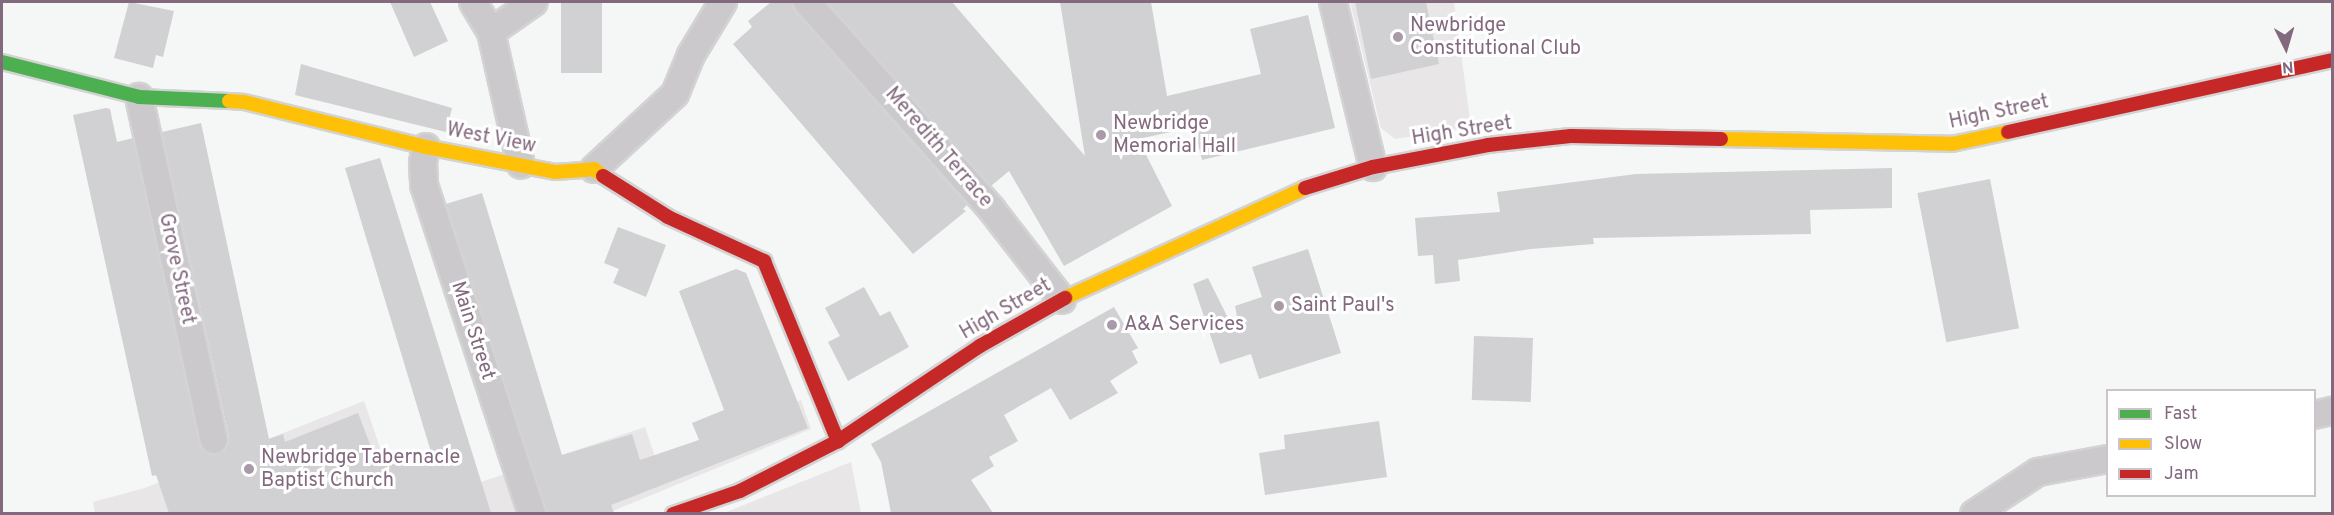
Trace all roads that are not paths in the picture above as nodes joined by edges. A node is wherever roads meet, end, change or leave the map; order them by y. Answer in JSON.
{"nodes":[{"id":1,"x":473,"y":2,"type":"edge"},
{"id":2,"x":534,"y":2,"type":"edge"},
{"id":3,"x":723,"y":2,"type":"edge"},
{"id":4,"x":807,"y":2,"type":"edge"},
{"id":5,"x":1333,"y":2,"type":"edge"},
{"id":6,"x":491,"y":33,"type":"junction"},
{"id":7,"x":2332,"y":60,"type":"edge"},
{"id":8,"x":2,"y":62,"type":"edge"},
{"id":9,"x":139,"y":97,"type":"junction"},
{"id":10,"x":426,"y":147,"type":"junction"},
{"id":11,"x":521,"y":165,"type":"junction"},
{"id":12,"x":1373,"y":168,"type":"junction"},
{"id":13,"x":594,"y":169,"type":"junction"},
{"id":14,"x":1062,"y":300,"type":"junction"},
{"id":15,"x":2332,"y":411,"type":"edge"},
{"id":16,"x":2316,"y":415,"type":"edge"},
{"id":17,"x":214,"y":440,"type":"dead end"},
{"id":18,"x":838,"y":441,"type":"junction"},
{"id":19,"x":2106,"y":459,"type":"edge"},
{"id":20,"x":532,"y":513,"type":"edge"},
{"id":21,"x":674,"y":513,"type":"edge"},
{"id":22,"x":1974,"y":513,"type":"edge"}],
"edges":[{"from":1,"to":6,"type":"street"},
{"from":2,"to":6,"type":"street"},
{"from":3,"to":13,"type":"street"},
{"from":4,"to":14,"type":"street","name":"Meredith Terrace"},
{"from":5,"to":12,"type":"street"},
{"from":6,"to":11,"type":"street"},
{"from":7,"to":12,"type":"street","name":"High Street"},
{"from":8,"to":9,"type":"street","name":"West View"},
{"from":9,"to":10,"type":"street","name":"West View"},
{"from":9,"to":17,"type":"street","name":"Grove Street"},
{"from":10,"to":11,"type":"street","name":"West View"},
{"from":10,"to":20,"type":"street","name":"Main Street"},
{"from":11,"to":13,"type":"street","name":"West View"},
{"from":12,"to":14,"type":"street","name":"High Street"},
{"from":13,"to":18,"type":"street"},
{"from":14,"to":18,"type":"street","name":"High Street"},
{"from":15,"to":16,"type":"street"},
{"from":18,"to":21,"type":"street","name":"High Street"},
{"from":19,"to":22,"type":"street"}]}
